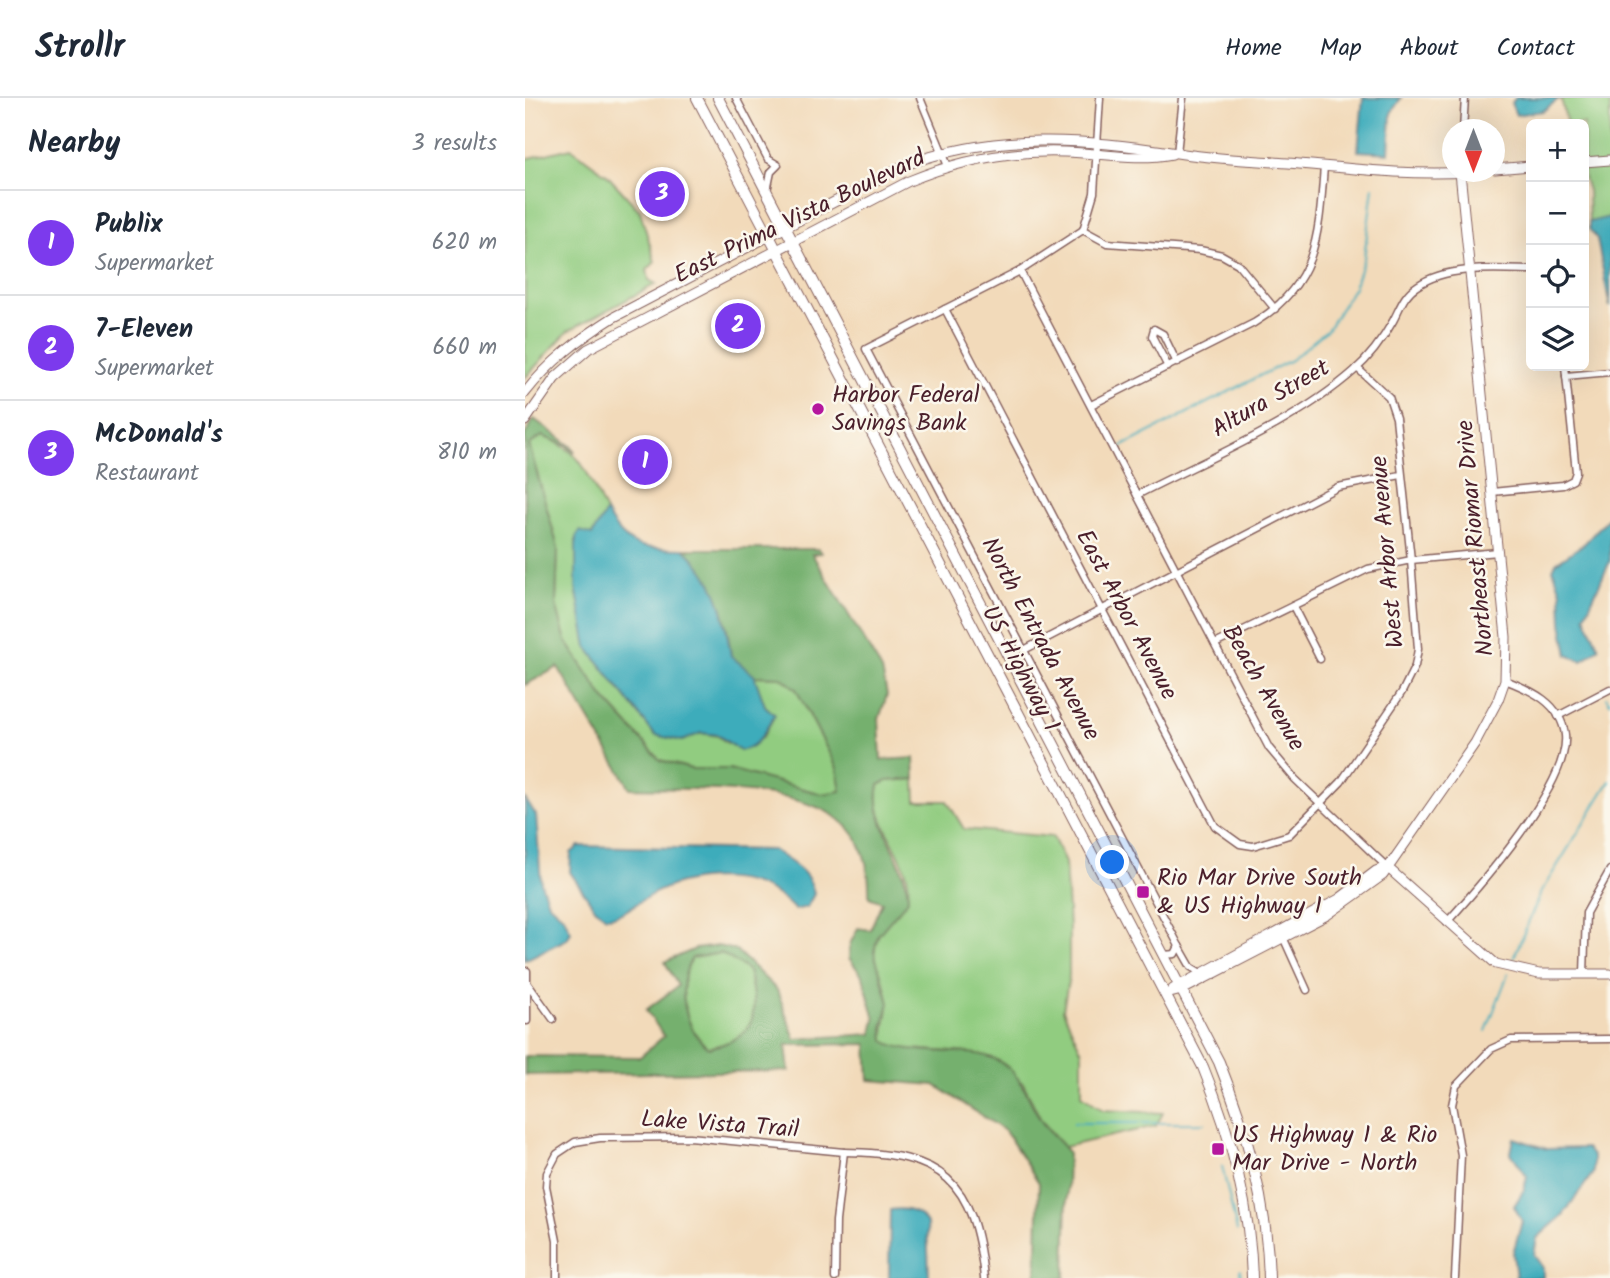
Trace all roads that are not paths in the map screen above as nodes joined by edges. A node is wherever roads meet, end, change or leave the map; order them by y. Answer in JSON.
{"nodes":[{"id":1,"x":697,"y":98,"type":"edge"},
{"id":2,"x":718,"y":98,"type":"edge"},
{"id":3,"x":737,"y":98,"type":"edge"},
{"id":4,"x":920,"y":98,"type":"edge"},
{"id":5,"x":1100,"y":98,"type":"edge"},
{"id":6,"x":1183,"y":98,"type":"edge"},
{"id":7,"x":1465,"y":98,"type":"edge"},
{"id":8,"x":1464,"y":119,"type":"edge"},
{"id":9,"x":1097,"y":143,"type":"junction"},
{"id":10,"x":945,"y":153,"type":"junction"},
{"id":11,"x":1177,"y":153,"type":"junction"},
{"id":12,"x":1097,"y":154,"type":"junction"},
{"id":13,"x":1610,"y":160,"type":"edge"},
{"id":14,"x":1589,"y":162,"type":"edge"},
{"id":15,"x":948,"y":166,"type":"junction"},
{"id":16,"x":1324,"y":166,"type":"junction"},
{"id":17,"x":1526,"y":166,"type":"edge"},
{"id":18,"x":1505,"y":168,"type":"edge"},
{"id":19,"x":1442,"y":171,"type":"edge"},
{"id":20,"x":1461,"y":182,"type":"edge"},
{"id":21,"x":767,"y":191,"type":"junction"},
{"id":22,"x":786,"y":228,"type":"junction"},
{"id":23,"x":1083,"y":230,"type":"junction"},
{"id":24,"x":769,"y":235,"type":"junction"},
{"id":25,"x":793,"y":240,"type":"junction"},
{"id":26,"x":776,"y":248,"type":"junction"},
{"id":27,"x":1526,"y":270,"type":"edge"},
{"id":28,"x":1020,"y":271,"type":"junction"},
{"id":29,"x":1470,"y":272,"type":"junction"},
{"id":30,"x":945,"y":309,"type":"junction"},
{"id":31,"x":1275,"y":309,"type":"junction"},
{"id":32,"x":1177,"y":363,"type":"junction"},
{"id":33,"x":1168,"y":367,"type":"junction"},
{"id":34,"x":1357,"y":368,"type":"junction"},
{"id":35,"x":1566,"y":371,"type":"edge"},
{"id":36,"x":1610,"y":372,"type":"edge"},
{"id":37,"x":1566,"y":376,"type":"junction"},
{"id":38,"x":525,"y":393,"type":"edge"},
{"id":39,"x":1091,"y":405,"type":"junction"},
{"id":40,"x":525,"y":421,"type":"edge"},
{"id":41,"x":1401,"y":474,"type":"junction"},
{"id":42,"x":1492,"y":492,"type":"junction"},
{"id":43,"x":1137,"y":495,"type":"junction"},
{"id":44,"x":1497,"y":552,"type":"junction"},
{"id":45,"x":1411,"y":560,"type":"junction"},
{"id":46,"x":1176,"y":570,"type":"junction"},
{"id":47,"x":959,"y":598,"type":"junction"},
{"id":48,"x":1293,"y":606,"type":"junction"},
{"id":49,"x":1101,"y":610,"type":"junction"},
{"id":50,"x":986,"y":615,"type":"junction"},
{"id":51,"x":974,"y":626,"type":"junction"},
{"id":52,"x":999,"y":640,"type":"junction"},
{"id":53,"x":1215,"y":644,"type":"junction"},
{"id":54,"x":1024,"y":650,"type":"junction"},
{"id":55,"x":1320,"y":659,"type":"dead end"},
{"id":56,"x":1505,"y":680,"type":"junction"},
{"id":57,"x":1610,"y":689,"type":"edge"},
{"id":58,"x":1558,"y":716,"type":"junction"},
{"id":59,"x":1321,"y":802,"type":"junction"},
{"id":60,"x":1387,"y":867,"type":"junction"},
{"id":61,"x":1610,"y":870,"type":"edge"},
{"id":62,"x":1447,"y":922,"type":"junction"},
{"id":63,"x":1282,"y":935,"type":"junction"},
{"id":64,"x":1179,"y":946,"type":"junction"},
{"id":65,"x":1164,"y":955,"type":"junction"},
{"id":66,"x":527,"y":971,"type":"dead end"},
{"id":67,"x":1201,"y":973,"type":"junction"},
{"id":68,"x":1584,"y":974,"type":"junction"},
{"id":69,"x":1610,"y":974,"type":"edge"},
{"id":70,"x":527,"y":983,"type":"junction"},
{"id":71,"x":1181,"y":987,"type":"junction"},
{"id":72,"x":1307,"y":990,"type":"dead end"},
{"id":73,"x":1166,"y":994,"type":"junction"},
{"id":74,"x":554,"y":1019,"type":"dead end"},
{"id":75,"x":527,"y":1021,"type":"dead end"},
{"id":76,"x":1610,"y":1039,"type":"edge"},
{"id":77,"x":844,"y":1152,"type":"junction"},
{"id":78,"x":557,"y":1278,"type":"edge"},
{"id":79,"x":835,"y":1278,"type":"edge"},
{"id":80,"x":984,"y":1278,"type":"edge"},
{"id":81,"x":1252,"y":1278,"type":"edge"},
{"id":82,"x":1269,"y":1278,"type":"edge"},
{"id":83,"x":1455,"y":1278,"type":"edge"}],
"edges":[{"from":1,"to":24,"type":"main road","name":"US Highway 1"},
{"from":2,"to":21,"type":"main road","name":"US Highway 1"},
{"from":3,"to":21,"type":"street"},
{"from":4,"to":10,"type":"street"},
{"from":5,"to":9,"type":"street"},
{"from":6,"to":11,"type":"street"},
{"from":7,"to":8,"type":"street"},
{"from":9,"to":10,"type":"street","name":"East Prima Vista Boulevard"},
{"from":9,"to":11,"type":"street","name":"East Prima Vista Boulevard"},
{"from":9,"to":12,"type":"street"},
{"from":10,"to":15,"type":"street"},
{"from":10,"to":22,"type":"street","name":"East Prima Vista Boulevard"},
{"from":11,"to":12,"type":"street","name":"East Prima Vista Boulevard"},
{"from":11,"to":16,"type":"street","name":"East Prima Vista Boulevard"},
{"from":12,"to":15,"type":"street","name":"East Prima Vista Boulevard"},
{"from":12,"to":23,"type":"street"},
{"from":13,"to":14,"type":"street"},
{"from":15,"to":25,"type":"street","name":"East Prima Vista Boulevard"},
{"from":16,"to":19,"type":"street","name":"East Prima Vista Boulevard"},
{"from":16,"to":31,"type":"street"},
{"from":17,"to":18,"type":"street"},
{"from":20,"to":29,"type":"street","name":"Northeast Riomar Drive"},
{"from":21,"to":22,"type":"main road","name":"US Highway 1"},
{"from":22,"to":24,"type":"street","name":"East Prima Vista Boulevard"},
{"from":22,"to":25,"type":"main road","name":"US Highway 1"},
{"from":23,"to":28,"type":"street"},
{"from":23,"to":31,"type":"street"},
{"from":24,"to":26,"type":"main road","name":"US Highway 1"},
{"from":24,"to":38,"type":"street","name":"East Prima Vista Boulevard"},
{"from":25,"to":26,"type":"street","name":"East Prima Vista Boulevard"},
{"from":25,"to":50,"type":"main road","name":"US Highway 1"},
{"from":26,"to":40,"type":"street","name":"East Prima Vista Boulevard"},
{"from":26,"to":47,"type":"main road","name":"US Highway 1"},
{"from":27,"to":29,"type":"street","name":"Altura Street"},
{"from":28,"to":30,"type":"street"},
{"from":28,"to":39,"type":"street","name":"Beach Avenue"},
{"from":29,"to":34,"type":"street","name":"Altura Street"},
{"from":29,"to":42,"type":"street","name":"Northeast Riomar Drive"},
{"from":30,"to":49,"type":"street","name":"East Arbor Avenue"},
{"from":30,"to":54,"type":"street","name":"North Entrada Avenue"},
{"from":31,"to":32,"type":"street"},
{"from":32,"to":33,"type":"street"},
{"from":32,"to":33,"type":"street"},
{"from":33,"to":39,"type":"street"},
{"from":34,"to":41,"type":"street","name":"West Arbor Avenue"},
{"from":34,"to":43,"type":"street","name":"Altura Street"},
{"from":35,"to":37,"type":"street"},
{"from":36,"to":37,"type":"street"},
{"from":37,"to":42,"type":"street"},
{"from":39,"to":43,"type":"street","name":"Beach Avenue"},
{"from":41,"to":45,"type":"street","name":"West Arbor Avenue"},
{"from":41,"to":46,"type":"street"},
{"from":42,"to":44,"type":"street","name":"Northeast Riomar Drive"},
{"from":43,"to":46,"type":"street","name":"Beach Avenue"},
{"from":44,"to":45,"type":"street"},
{"from":44,"to":56,"type":"street","name":"Northeast Riomar Drive"},
{"from":45,"to":48,"type":"street"},
{"from":45,"to":59,"type":"street","name":"West Arbor Avenue"},
{"from":46,"to":49,"type":"street"},
{"from":46,"to":53,"type":"street","name":"Beach Avenue"},
{"from":47,"to":50,"type":"main road"},
{"from":47,"to":51,"type":"main road","name":"US Highway 1"},
{"from":48,"to":53,"type":"street"},
{"from":48,"to":55,"type":"street"},
{"from":49,"to":54,"type":"street"},
{"from":49,"to":59,"type":"street","name":"East Arbor Avenue"},
{"from":50,"to":52,"type":"main road","name":"US Highway 1"},
{"from":51,"to":52,"type":"main road"},
{"from":51,"to":73,"type":"main road","name":"US Highway 1"},
{"from":52,"to":65,"type":"main road","name":"US Highway 1"},
{"from":53,"to":59,"type":"street","name":"Beach Avenue"},
{"from":54,"to":64,"type":"street","name":"North Entrada Avenue"},
{"from":56,"to":58,"type":"street"},
{"from":56,"to":60,"type":"street","name":"Northeast Riomar Drive"},
{"from":57,"to":58,"type":"street"},
{"from":58,"to":62,"type":"street"},
{"from":59,"to":60,"type":"street","name":"Beach Avenue"},
{"from":60,"to":62,"type":"street","name":"Beach Avenue"},
{"from":60,"to":63,"type":"street","name":"Northeast Riomar Drive"},
{"from":61,"to":68,"type":"street"},
{"from":62,"to":68,"type":"street","name":"Beach Avenue"},
{"from":63,"to":67,"type":"street","name":"Northeast Riomar Drive"},
{"from":63,"to":71,"type":"street","name":"Northeast Riomar Drive"},
{"from":63,"to":72,"type":"street"},
{"from":64,"to":65,"type":"street"},
{"from":64,"to":67,"type":"street","name":"North Entrada Avenue"},
{"from":65,"to":71,"type":"main road","name":"US Highway 1"},
{"from":66,"to":70,"type":"street"},
{"from":67,"to":71,"type":"street","name":"Northeast Riomar Drive"},
{"from":68,"to":69,"type":"street","name":"Beach Avenue"},
{"from":70,"to":74,"type":"street"},
{"from":70,"to":75,"type":"street"},
{"from":71,"to":73,"type":"street","name":"Northeast Riomar Drive"},
{"from":71,"to":82,"type":"main road","name":"US Highway 1"},
{"from":73,"to":81,"type":"main road","name":"US Highway 1"},
{"from":76,"to":83,"type":"street"},
{"from":77,"to":78,"type":"street","name":"Lake Vista Trail"},
{"from":77,"to":79,"type":"street"},
{"from":77,"to":80,"type":"street","name":"Lake Vista Trail"}]}
